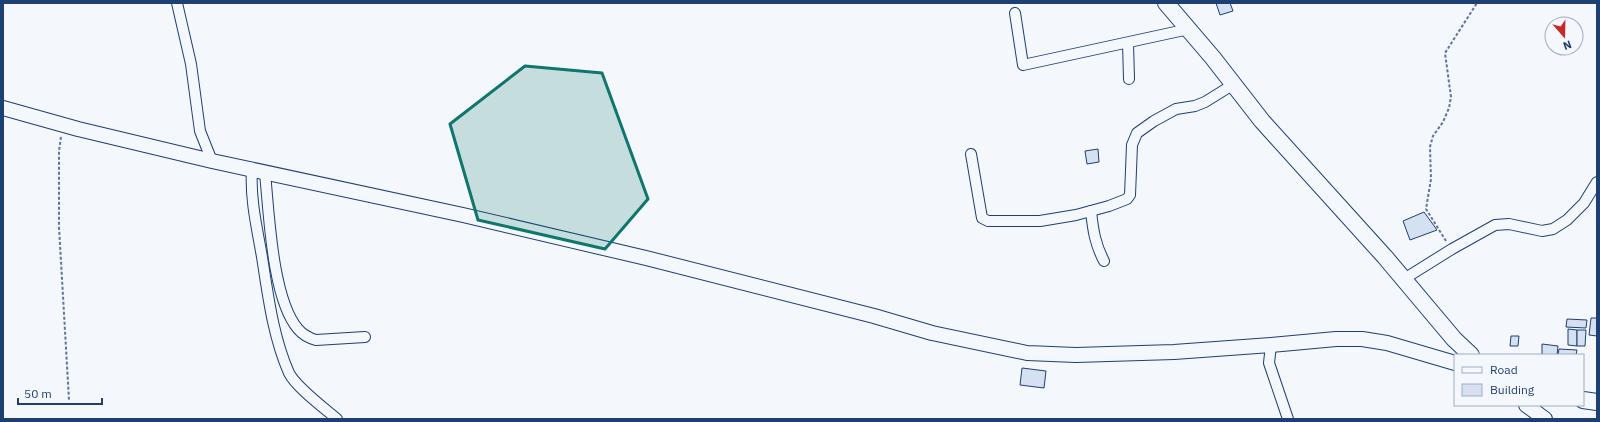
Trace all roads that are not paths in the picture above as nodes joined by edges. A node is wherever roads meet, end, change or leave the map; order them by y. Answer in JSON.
{"nodes":[{"id":1,"x":177,"y":3,"type":"edge"},
{"id":2,"x":1166,"y":3,"type":"edge"},
{"id":3,"x":1015,"y":14,"type":"dead end"},
{"id":4,"x":1189,"y":29,"type":"junction"},
{"id":5,"x":1128,"y":42,"type":"junction"},
{"id":6,"x":1129,"y":79,"type":"dead end"},
{"id":7,"x":1234,"y":84,"type":"junction"},
{"id":8,"x":3,"y":108,"type":"edge"},
{"id":9,"x":971,"y":154,"type":"dead end"},
{"id":10,"x":212,"y":161,"type":"junction"},
{"id":11,"x":259,"y":171,"type":"junction"},
{"id":12,"x":1597,"y":182,"type":"edge"},
{"id":13,"x":1092,"y":211,"type":"junction"},
{"id":14,"x":1104,"y":260,"type":"dead end"},
{"id":15,"x":1404,"y":279,"type":"junction"},
{"id":16,"x":365,"y":337,"type":"dead end"},
{"id":17,"x":1271,"y":345,"type":"junction"},
{"id":18,"x":1470,"y":354,"type":"edge"},
{"id":19,"x":1454,"y":363,"type":"edge"},
{"id":20,"x":1584,"y":400,"type":"edge"},
{"id":21,"x":1597,"y":402,"type":"edge"},
{"id":22,"x":1527,"y":406,"type":"edge"},
{"id":23,"x":337,"y":419,"type":"edge"},
{"id":24,"x":1288,"y":419,"type":"edge"},
{"id":25,"x":1545,"y":419,"type":"edge"}],
"edges":[{"from":1,"to":10,"type":"street"},
{"from":2,"to":4,"type":"main road"},
{"from":3,"to":5,"type":"street"},
{"from":4,"to":5,"type":"street"},
{"from":4,"to":7,"type":"main road"},
{"from":5,"to":6,"type":"street"},
{"from":7,"to":13,"type":"street"},
{"from":7,"to":15,"type":"main road"},
{"from":8,"to":10,"type":"main road"},
{"from":9,"to":13,"type":"street"},
{"from":10,"to":11,"type":"main road"},
{"from":11,"to":16,"type":"street"},
{"from":11,"to":17,"type":"main road"},
{"from":11,"to":23,"type":"street"},
{"from":12,"to":15,"type":"street"},
{"from":13,"to":14,"type":"street"},
{"from":15,"to":18,"type":"main road"},
{"from":17,"to":19,"type":"main road"},
{"from":17,"to":24,"type":"street"},
{"from":20,"to":21,"type":"main road"},
{"from":22,"to":25,"type":"main road"}]}
